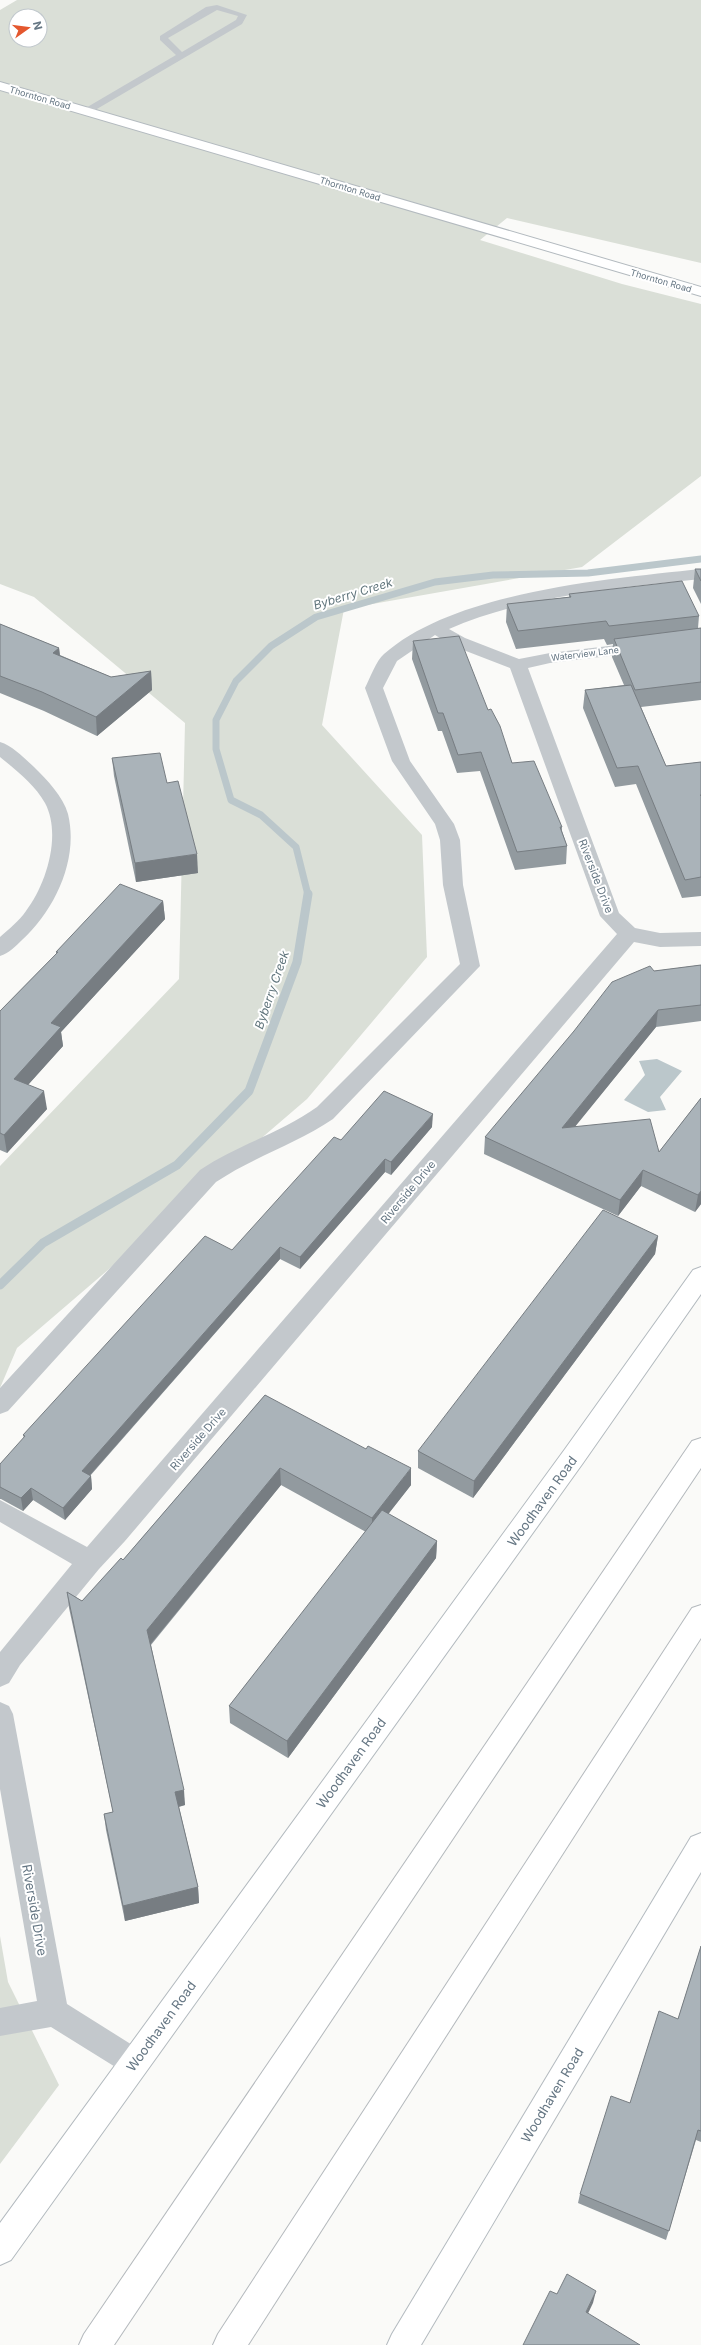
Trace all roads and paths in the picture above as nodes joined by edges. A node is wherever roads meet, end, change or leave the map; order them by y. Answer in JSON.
{"nodes":[{"id":1,"x":181,"y":56,"type":"junction"},
{"id":2,"x":0,"y":86,"type":"edge"},
{"id":3,"x":87,"y":111,"type":"junction"},
{"id":4,"x":701,"y":292,"type":"edge"},
{"id":5,"x":701,"y":574,"type":"edge"},
{"id":6,"x":436,"y":629,"type":"junction"},
{"id":7,"x":701,"y":640,"type":"edge"},
{"id":8,"x":518,"y":665,"type":"junction"},
{"id":9,"x":0,"y":748,"type":"edge"},
{"id":10,"x":629,"y":934,"type":"junction"},
{"id":11,"x":701,"y":939,"type":"edge"},
{"id":12,"x":0,"y":949,"type":"edge"},
{"id":13,"x":701,"y":1276,"type":"edge"},
{"id":14,"x":0,"y":1404,"type":"edge"},
{"id":15,"x":701,"y":1448,"type":"edge"},
{"id":16,"x":0,"y":1510,"type":"edge"},
{"id":17,"x":90,"y":1561,"type":"junction"},
{"id":18,"x":701,"y":1616,"type":"edge"},
{"id":19,"x":0,"y":1675,"type":"edge"},
{"id":20,"x":0,"y":1714,"type":"edge"},
{"id":21,"x":698,"y":1859,"type":"edge"},
{"id":22,"x":54,"y":2012,"type":"junction"},
{"id":23,"x":5,"y":2021,"type":"edge"},
{"id":24,"x":135,"y":2063,"type":"junction"},
{"id":25,"x":0,"y":2249,"type":"edge"},
{"id":26,"x":95,"y":2345,"type":"edge"},
{"id":27,"x":229,"y":2345,"type":"edge"},
{"id":28,"x":403,"y":2345,"type":"edge"}],
"edges":[{"from":1,"to":1,"type":"lane"},
{"from":1,"to":3,"type":"lane"},
{"from":2,"to":3,"type":"main road","name":"Thornton Road"},
{"from":3,"to":4,"type":"main road","name":"Thornton Road"},
{"from":5,"to":6,"type":"street"},
{"from":6,"to":8,"type":"street"},
{"from":6,"to":14,"type":"street"},
{"from":7,"to":8,"type":"street","name":"Waterview Lane"},
{"from":8,"to":10,"type":"street","name":"Riverside Drive"},
{"from":9,"to":12,"type":"street"},
{"from":10,"to":11,"type":"street"},
{"from":10,"to":17,"type":"street","name":"Riverside Drive"},
{"from":13,"to":24,"type":"main road","name":"Woodhaven Road"},
{"from":15,"to":26,"type":"main road"},
{"from":16,"to":17,"type":"street"},
{"from":17,"to":19,"type":"street","name":"Riverside Drive"},
{"from":18,"to":27,"type":"main road"},
{"from":20,"to":22,"type":"street","name":"Riverside Drive"},
{"from":21,"to":28,"type":"main road","name":"Woodhaven Road"},
{"from":22,"to":23,"type":"street"},
{"from":22,"to":24,"type":"street"},
{"from":24,"to":25,"type":"main road","name":"Woodhaven Road"}]}
